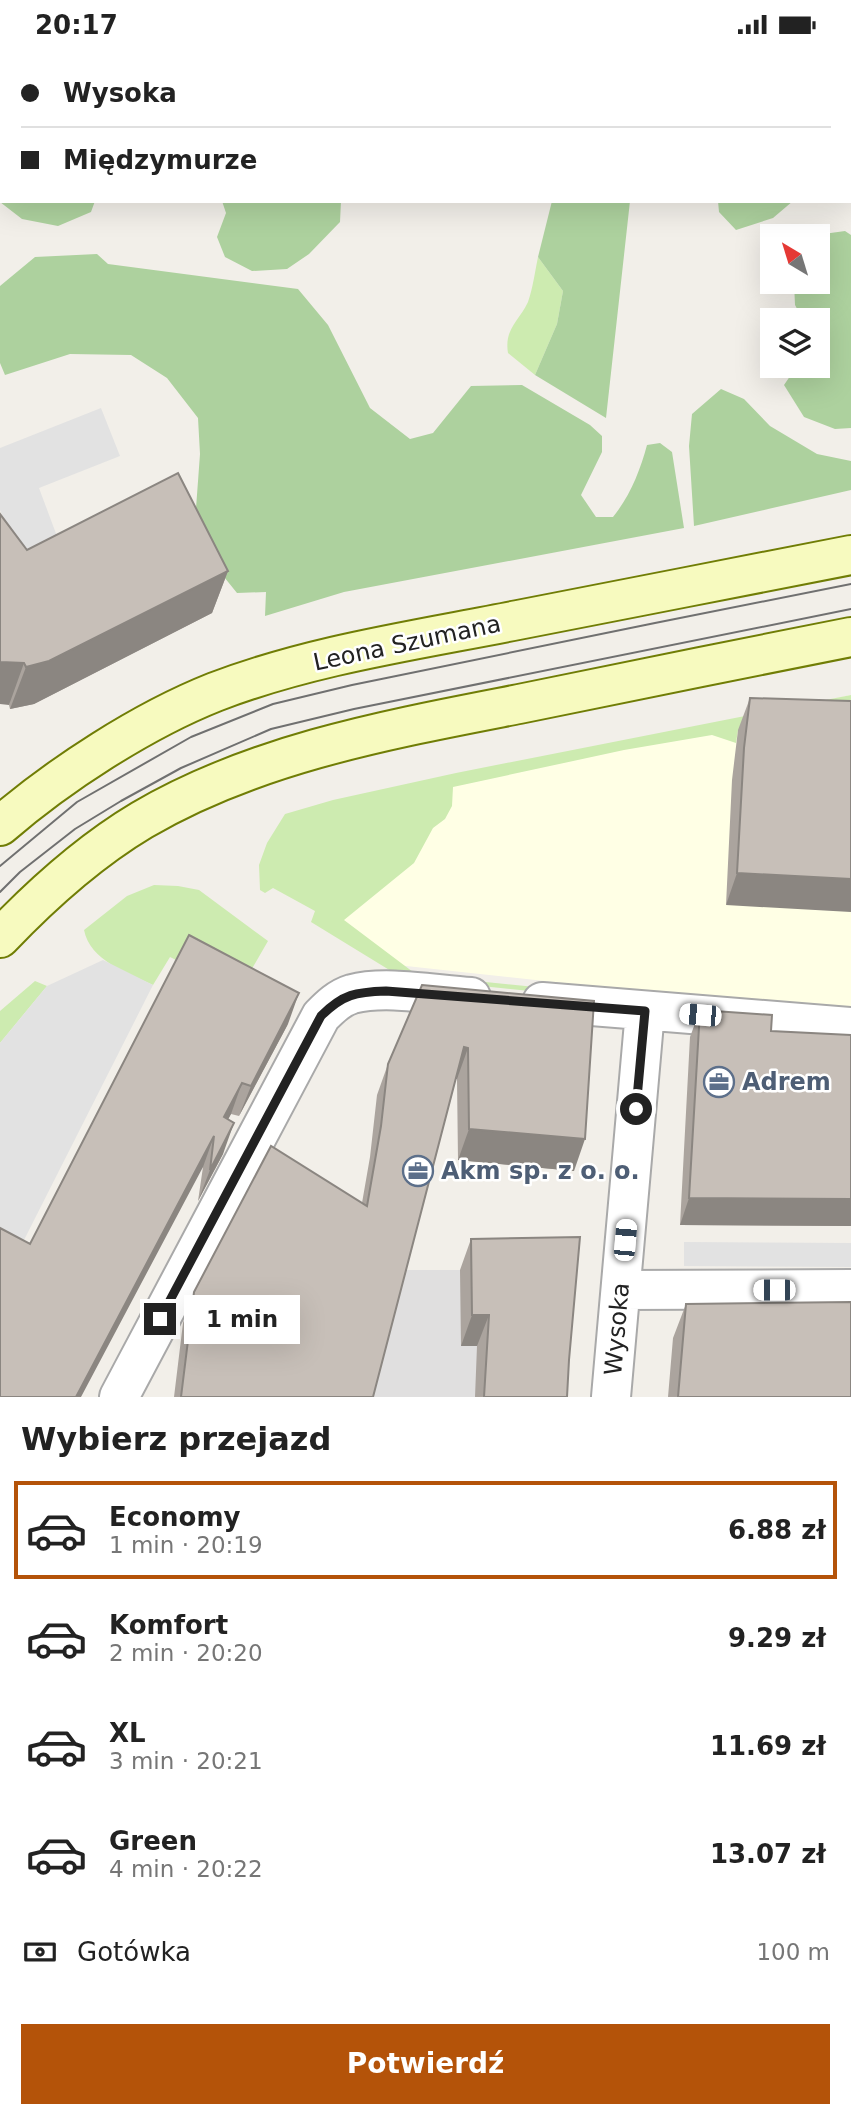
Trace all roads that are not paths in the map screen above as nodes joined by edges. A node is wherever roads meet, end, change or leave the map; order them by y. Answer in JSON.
{"nodes":[{"id":1,"x":851,"y":555,"type":"edge"},
{"id":2,"x":851,"y":637,"type":"edge"},
{"id":3,"x":0,"y":827,"type":"edge"},
{"id":4,"x":0,"y":938,"type":"edge"},
{"id":5,"x":645,"y":1011,"type":"junction"},
{"id":6,"x":851,"y":1027,"type":"edge"},
{"id":7,"x":851,"y":1289,"type":"edge"},
{"id":8,"x":621,"y":1290,"type":"junction"},
{"id":9,"x":119,"y":1397,"type":"edge"},
{"id":10,"x":611,"y":1397,"type":"edge"}],
"edges":[{"from":1,"to":3,"type":"street","name":"Leona Szumana"},
{"from":2,"to":4,"type":"street"},
{"from":5,"to":6,"type":"street"},
{"from":5,"to":8,"type":"street","name":"Wysoka"},
{"from":5,"to":9,"type":"street"},
{"from":7,"to":8,"type":"street"},
{"from":8,"to":10,"type":"street","name":"Wysoka"}]}
